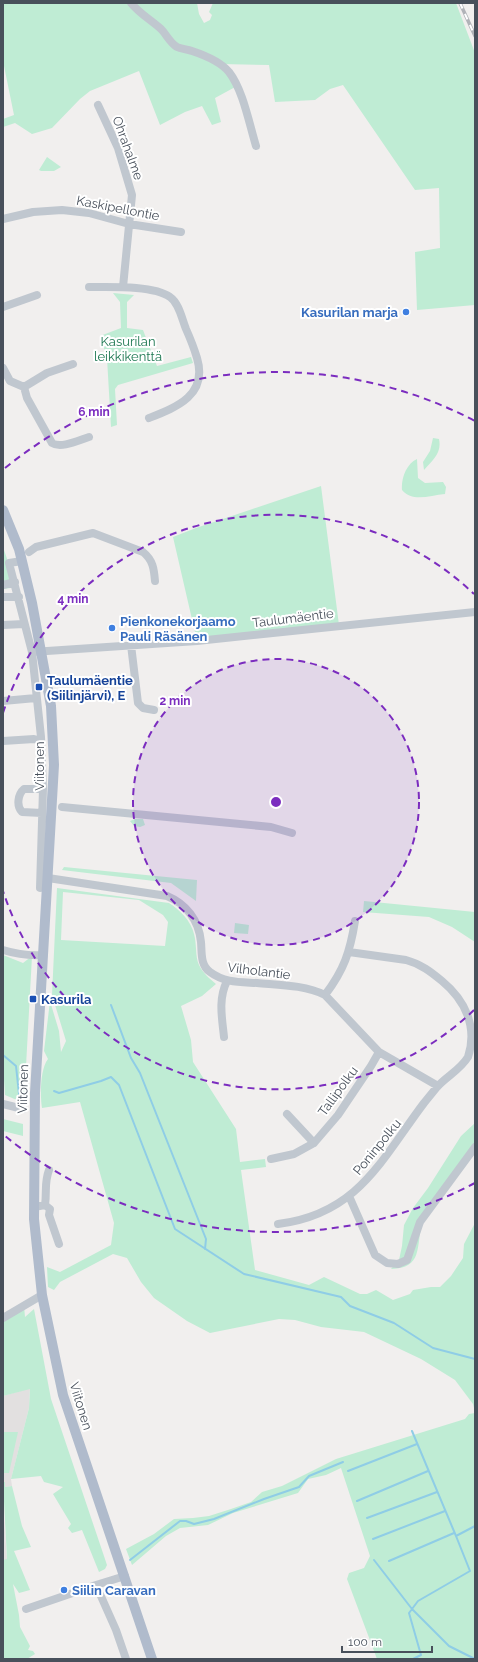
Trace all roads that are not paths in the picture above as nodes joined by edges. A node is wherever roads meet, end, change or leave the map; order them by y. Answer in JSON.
{"nodes":[{"id":1,"x":131,"y":3,"type":"edge"},
{"id":2,"x":98,"y":105,"type":"dead end"},
{"id":3,"x":256,"y":146,"type":"dead end"},
{"id":4,"x":3,"y":219,"type":"edge"},
{"id":5,"x":129,"y":224,"type":"junction"},
{"id":6,"x":181,"y":232,"type":"dead end"},
{"id":7,"x":89,"y":287,"type":"dead end"},
{"id":8,"x":124,"y":287,"type":"junction"},
{"id":9,"x":37,"y":295,"type":"dead end"},
{"id":10,"x":3,"y":307,"type":"edge"},
{"id":11,"x":72,"y":364,"type":"dead end"},
{"id":12,"x":3,"y":368,"type":"edge"},
{"id":13,"x":24,"y":387,"type":"junction"},
{"id":14,"x":149,"y":418,"type":"dead end"},
{"id":15,"x":89,"y":437,"type":"dead end"},
{"id":16,"x":3,"y":510,"type":"edge"},
{"id":17,"x":29,"y":552,"type":"dead end"},
{"id":18,"x":22,"y":561,"type":"junction"},
{"id":19,"x":155,"y":581,"type":"dead end"},
{"id":20,"x":15,"y":582,"type":"junction"},
{"id":21,"x":3,"y":585,"type":"edge"},
{"id":22,"x":3,"y":597,"type":"edge"},
{"id":23,"x":19,"y":597,"type":"junction"},
{"id":24,"x":475,"y":612,"type":"edge"},
{"id":25,"x":24,"y":624,"type":"junction"},
{"id":26,"x":3,"y":625,"type":"edge"},
{"id":27,"x":131,"y":645,"type":"junction"},
{"id":28,"x":37,"y":652,"type":"junction"},
{"id":29,"x":36,"y":698,"type":"junction"},
{"id":30,"x":3,"y":701,"type":"edge"},
{"id":31,"x":154,"y":710,"type":"dead end"},
{"id":32,"x":3,"y":741,"type":"edge"},
{"id":33,"x":41,"y":741,"type":"junction"},
{"id":34,"x":43,"y":789,"type":"junction"},
{"id":35,"x":62,"y":807,"type":"dead end"},
{"id":36,"x":42,"y":813,"type":"junction"},
{"id":37,"x":292,"y":833,"type":"dead end"},
{"id":38,"x":48,"y":878,"type":"junction"},
{"id":39,"x":40,"y":888,"type":"dead end"},
{"id":40,"x":354,"y":921,"type":"dead end"},
{"id":41,"x":3,"y":950,"type":"edge"},
{"id":42,"x":349,"y":952,"type":"junction"},
{"id":43,"x":43,"y":955,"type":"junction"},
{"id":44,"x":228,"y":981,"type":"junction"},
{"id":45,"x":325,"y":995,"type":"junction"},
{"id":46,"x":224,"y":1037,"type":"dead end"},
{"id":47,"x":379,"y":1052,"type":"junction"},
{"id":48,"x":438,"y":1086,"type":"junction"},
{"id":49,"x":3,"y":1104,"type":"edge"},
{"id":50,"x":23,"y":1109,"type":"dead end"},
{"id":51,"x":287,"y":1114,"type":"dead end"},
{"id":52,"x":314,"y":1143,"type":"junction"},
{"id":53,"x":475,"y":1147,"type":"edge"},
{"id":54,"x":271,"y":1159,"type":"dead end"},
{"id":55,"x":49,"y":1170,"type":"dead end"},
{"id":56,"x":349,"y":1196,"type":"junction"},
{"id":57,"x":45,"y":1205,"type":"junction"},
{"id":58,"x":34,"y":1207,"type":"junction"},
{"id":59,"x":278,"y":1224,"type":"dead end"},
{"id":60,"x":59,"y":1244,"type":"dead end"},
{"id":61,"x":42,"y":1295,"type":"junction"},
{"id":62,"x":3,"y":1318,"type":"edge"},
{"id":63,"x":124,"y":1576,"type":"junction"},
{"id":64,"x":96,"y":1585,"type":"junction"},
{"id":65,"x":26,"y":1608,"type":"dead end"},
{"id":66,"x":126,"y":1659,"type":"edge"},
{"id":67,"x":152,"y":1659,"type":"edge"}],
"edges":[{"from":1,"to":3,"type":"street"},
{"from":2,"to":5,"type":"street","name":"Ohrahalme"},
{"from":4,"to":5,"type":"street","name":"Kaskipellontie"},
{"from":5,"to":6,"type":"street","name":"Kaskipellontie"},
{"from":5,"to":8,"type":"street","name":"Ohrahalme"},
{"from":7,"to":8,"type":"street"},
{"from":8,"to":14,"type":"street"},
{"from":9,"to":10,"type":"street"},
{"from":11,"to":13,"type":"street"},
{"from":12,"to":13,"type":"street"},
{"from":13,"to":15,"type":"street"},
{"from":16,"to":18,"type":"main road","name":"Viitonen"},
{"from":17,"to":19,"type":"street"},
{"from":18,"to":20,"type":"street"},
{"from":18,"to":28,"type":"main road","name":"Viitonen"},
{"from":20,"to":21,"type":"street"},
{"from":20,"to":23,"type":"street"},
{"from":22,"to":23,"type":"street"},
{"from":23,"to":25,"type":"street"},
{"from":24,"to":27,"type":"street","name":"Taulumäentie"},
{"from":25,"to":26,"type":"street"},
{"from":25,"to":28,"type":"street"},
{"from":27,"to":28,"type":"street","name":"Taulumäentie"},
{"from":27,"to":31,"type":"street"},
{"from":28,"to":29,"type":"street"},
{"from":28,"to":38,"type":"main road","name":"Viitonen"},
{"from":29,"to":30,"type":"street"},
{"from":29,"to":33,"type":"street"},
{"from":32,"to":33,"type":"street"},
{"from":33,"to":34,"type":"street"},
{"from":34,"to":36,"type":"street"},
{"from":34,"to":36,"type":"street"},
{"from":35,"to":37,"type":"street"},
{"from":36,"to":39,"type":"street"},
{"from":38,"to":43,"type":"main road","name":"Viitonen"},
{"from":38,"to":44,"type":"street","name":"Vilholantie"},
{"from":40,"to":42,"type":"street"},
{"from":41,"to":43,"type":"street"},
{"from":42,"to":45,"type":"street"},
{"from":42,"to":48,"type":"street","name":"Poninpolku"},
{"from":43,"to":58,"type":"main road","name":"Viitonen"},
{"from":44,"to":45,"type":"street","name":"Vilholantie"},
{"from":44,"to":46,"type":"street"},
{"from":45,"to":47,"type":"street","name":"Vilholantie"},
{"from":47,"to":48,"type":"street","name":"Vilholantie"},
{"from":47,"to":52,"type":"street","name":"Tallipolku"},
{"from":48,"to":56,"type":"street","name":"Poninpolku"},
{"from":49,"to":50,"type":"street"},
{"from":51,"to":52,"type":"street"},
{"from":52,"to":54,"type":"street","name":"Tallipolku"},
{"from":53,"to":56,"type":"street"},
{"from":55,"to":57,"type":"street"},
{"from":56,"to":59,"type":"street","name":"Poninpolku"},
{"from":57,"to":58,"type":"street"},
{"from":57,"to":60,"type":"street"},
{"from":58,"to":61,"type":"main road","name":"Viitonen"},
{"from":61,"to":62,"type":"street"},
{"from":61,"to":63,"type":"main road","name":"Viitonen"},
{"from":63,"to":64,"type":"street"},
{"from":63,"to":67,"type":"main road","name":"Viitonen"},
{"from":64,"to":65,"type":"street"},
{"from":64,"to":66,"type":"street"}]}
